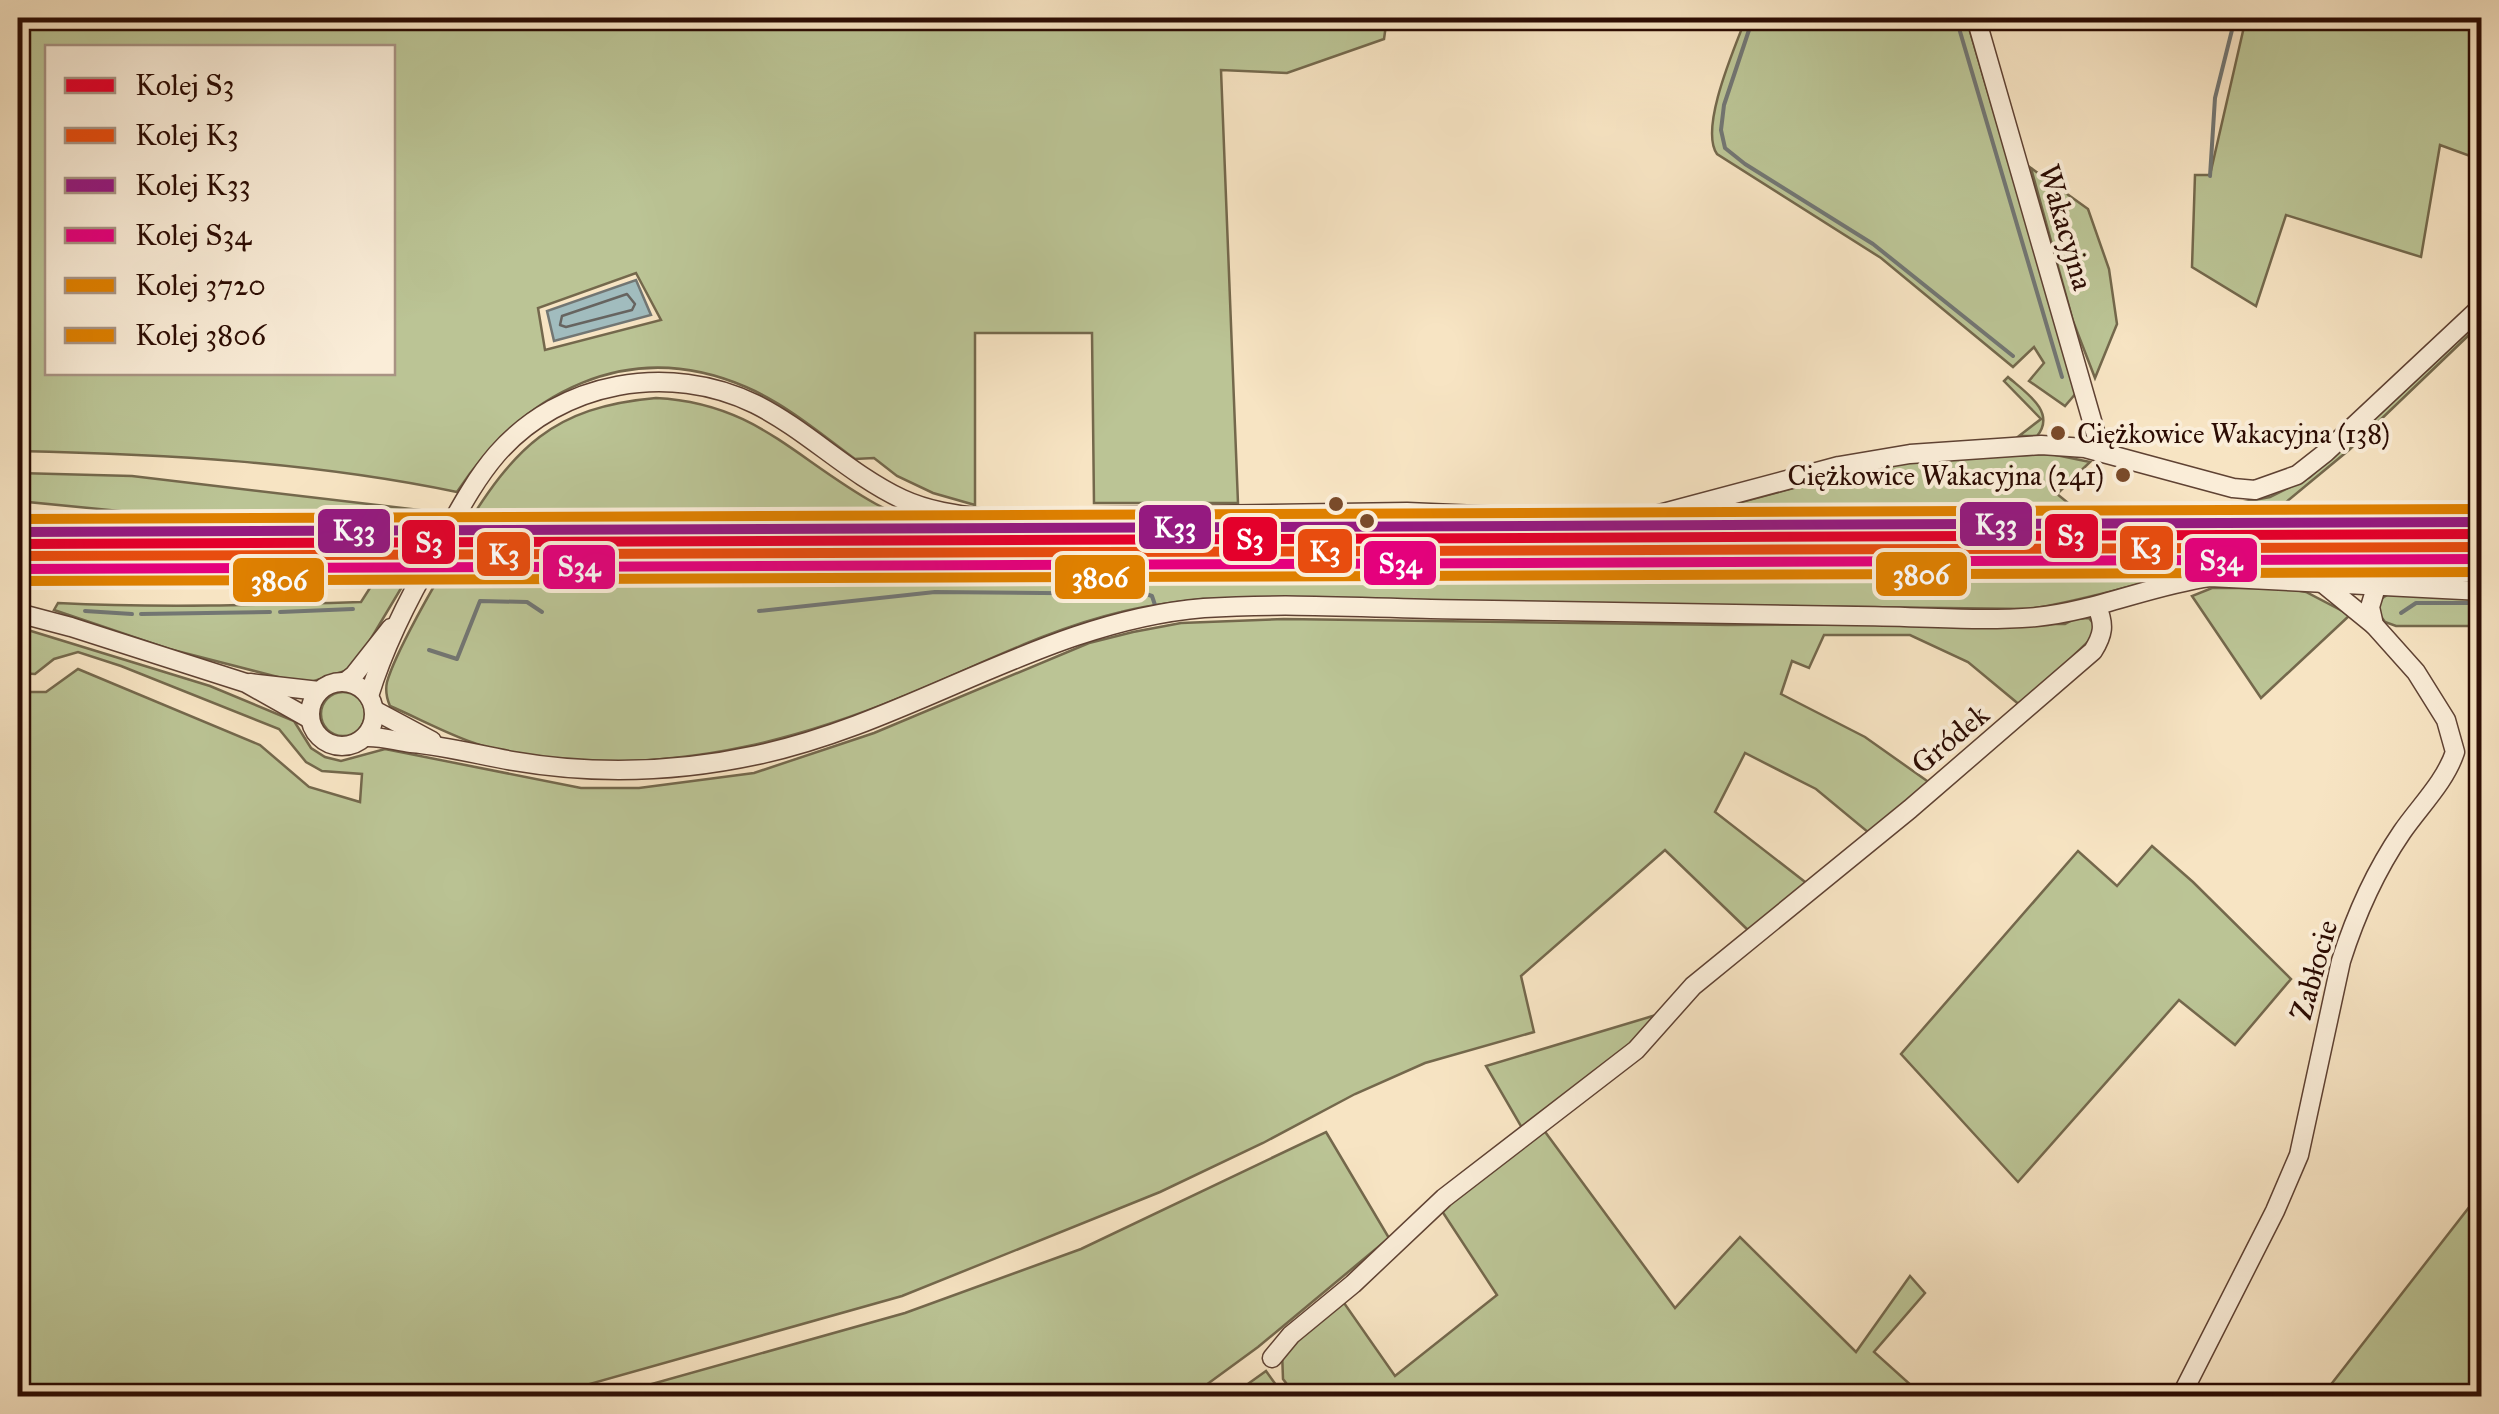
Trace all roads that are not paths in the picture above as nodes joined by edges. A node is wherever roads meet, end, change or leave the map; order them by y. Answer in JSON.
{"nodes":[{"id":1,"x":1976,"y":18,"type":"edge"},
{"id":2,"x":2482,"y":306,"type":"edge"},
{"id":3,"x":2101,"y":452,"type":"junction"},
{"id":4,"x":2320,"y":580,"type":"junction"},
{"id":5,"x":2377,"y":584,"type":"junction"},
{"id":6,"x":2482,"y":591,"type":"edge"},
{"id":7,"x":2097,"y":607,"type":"junction"},
{"id":8,"x":18,"y":613,"type":"edge"},
{"id":9,"x":395,"y":624,"type":"junction"},
{"id":10,"x":2374,"y":625,"type":"junction"},
{"id":11,"x":345,"y":682,"type":"junction"},
{"id":12,"x":246,"y":683,"type":"junction"},
{"id":13,"x":319,"y":692,"type":"junction"},
{"id":14,"x":372,"y":703,"type":"junction"},
{"id":15,"x":310,"y":718,"type":"junction"},
{"id":16,"x":365,"y":737,"type":"junction"},
{"id":17,"x":436,"y":744,"type":"junction"},
{"id":18,"x":1272,"y":1358,"type":"dead end"},
{"id":19,"x":2181,"y":1396,"type":"edge"}],
"edges":[{"from":1,"to":3,"type":"street","name":"Wakacyjna"},
{"from":2,"to":3,"type":"street"},
{"from":3,"to":9,"type":"street"},
{"from":4,"to":5,"type":"street"},
{"from":4,"to":7,"type":"street"},
{"from":4,"to":10,"type":"street"},
{"from":5,"to":6,"type":"street"},
{"from":5,"to":10,"type":"street"},
{"from":7,"to":17,"type":"street"},
{"from":7,"to":18,"type":"street","name":"Gródek"},
{"from":8,"to":12,"type":"street"},
{"from":9,"to":11,"type":"street"},
{"from":9,"to":14,"type":"street"},
{"from":10,"to":19,"type":"street","name":"Zabłocie"},
{"from":11,"to":13,"type":"street"},
{"from":11,"to":14,"type":"street"},
{"from":12,"to":13,"type":"street"},
{"from":12,"to":15,"type":"street"},
{"from":13,"to":15,"type":"street"},
{"from":14,"to":16,"type":"street"},
{"from":14,"to":17,"type":"street"},
{"from":15,"to":16,"type":"street"},
{"from":16,"to":17,"type":"street"}]}
